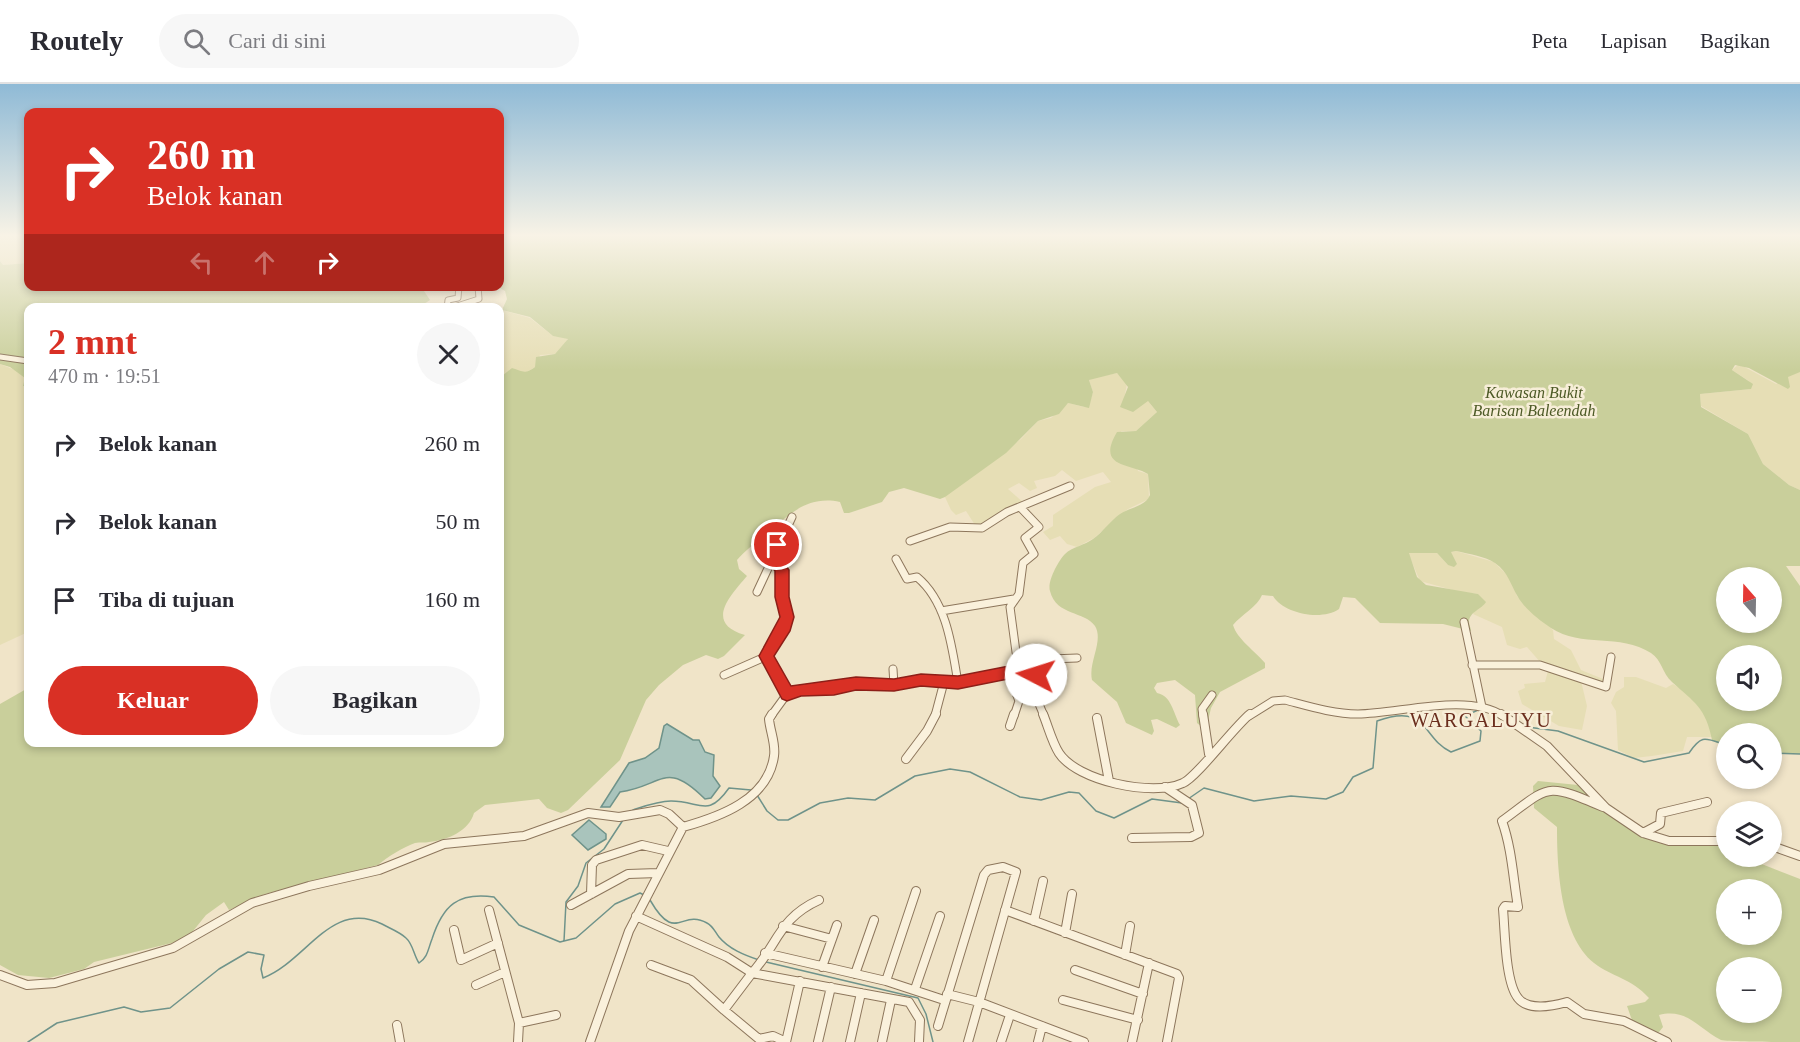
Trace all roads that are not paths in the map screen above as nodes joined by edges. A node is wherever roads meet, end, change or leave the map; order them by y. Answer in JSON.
{"nodes":[{"id":1,"x":459,"y":291,"type":"edge"},
{"id":2,"x":478,"y":291,"type":"edge"},
{"id":3,"x":448,"y":303,"type":"edge"},
{"id":4,"x":466,"y":303,"type":"edge"},
{"id":5,"x":0,"y":357,"type":"edge"},
{"id":6,"x":24,"y":361,"type":"edge"},
{"id":7,"x":1070,"y":486,"type":"dead end"},
{"id":8,"x":1020,"y":507,"type":"junction"},
{"id":9,"x":792,"y":517,"type":"dead end"},
{"id":10,"x":910,"y":541,"type":"dead end"},
{"id":11,"x":773,"y":558,"type":"junction"},
{"id":12,"x":896,"y":559,"type":"dead end"},
{"id":13,"x":757,"y":592,"type":"dead end"},
{"id":14,"x":1014,"y":599,"type":"junction"},
{"id":15,"x":941,"y":611,"type":"junction"},
{"id":16,"x":1464,"y":622,"type":"dead end"},
{"id":17,"x":767,"y":656,"type":"junction"},
{"id":18,"x":1611,"y":657,"type":"dead end"},
{"id":19,"x":1077,"y":658,"type":"dead end"},
{"id":20,"x":1472,"y":665,"type":"junction"},
{"id":21,"x":892,"y":669,"type":"dead end"},
{"id":22,"x":1024,"y":669,"type":"junction"},
{"id":23,"x":1008,"y":672,"type":"junction"},
{"id":24,"x":724,"y":675,"type":"dead end"},
{"id":25,"x":1036,"y":675,"type":"junction"},
{"id":26,"x":944,"y":682,"type":"junction"},
{"id":27,"x":958,"y":683,"type":"junction"},
{"id":28,"x":894,"y":685,"type":"junction"},
{"id":29,"x":787,"y":694,"type":"junction"},
{"id":30,"x":1212,"y":695,"type":"dead end"},
{"id":31,"x":1482,"y":707,"type":"junction"},
{"id":32,"x":1097,"y":718,"type":"dead end"},
{"id":33,"x":1010,"y":726,"type":"dead end"},
{"id":34,"x":1209,"y":754,"type":"junction"},
{"id":35,"x":906,"y":759,"type":"dead end"},
{"id":36,"x":1109,"y":782,"type":"junction"},
{"id":37,"x":1165,"y":788,"type":"junction"},
{"id":38,"x":1707,"y":802,"type":"dead end"},
{"id":39,"x":1606,"y":807,"type":"junction"},
{"id":40,"x":683,"y":827,"type":"junction"},
{"id":41,"x":1643,"y":833,"type":"junction"},
{"id":42,"x":1132,"y":838,"type":"dead end"},
{"id":43,"x":1716,"y":841,"type":"edge"},
{"id":44,"x":1782,"y":850,"type":"edge"},
{"id":45,"x":668,"y":851,"type":"junction"},
{"id":46,"x":1800,"y":856,"type":"edge"},
{"id":47,"x":658,"y":873,"type":"junction"},
{"id":48,"x":1043,"y":881,"type":"dead end"},
{"id":49,"x":916,"y":891,"type":"dead end"},
{"id":50,"x":591,"y":894,"type":"junction"},
{"id":51,"x":1072,"y":894,"type":"dead end"},
{"id":52,"x":819,"y":900,"type":"dead end"},
{"id":53,"x":571,"y":905,"type":"dead end"},
{"id":54,"x":489,"y":910,"type":"dead end"},
{"id":55,"x":1005,"y":910,"type":"junction"},
{"id":56,"x":636,"y":916,"type":"junction"},
{"id":57,"x":940,"y":916,"type":"dead end"},
{"id":58,"x":874,"y":920,"type":"dead end"},
{"id":59,"x":1034,"y":921,"type":"junction"},
{"id":60,"x":783,"y":926,"type":"junction"},
{"id":61,"x":837,"y":926,"type":"dead end"},
{"id":62,"x":1130,"y":926,"type":"dead end"},
{"id":63,"x":454,"y":930,"type":"dead end"},
{"id":64,"x":1065,"y":933,"type":"junction"},
{"id":65,"x":832,"y":939,"type":"junction"},
{"id":66,"x":498,"y":943,"type":"junction"},
{"id":67,"x":1125,"y":955,"type":"junction"},
{"id":68,"x":763,"y":957,"type":"junction"},
{"id":69,"x":1149,"y":963,"type":"junction"},
{"id":70,"x":651,"y":965,"type":"dead end"},
{"id":71,"x":822,"y":967,"type":"junction"},
{"id":72,"x":1074,"y":970,"type":"dead end"},
{"id":73,"x":505,"y":972,"type":"junction"},
{"id":74,"x":752,"y":973,"type":"junction"},
{"id":75,"x":855,"y":974,"type":"junction"},
{"id":76,"x":0,"y":975,"type":"edge"},
{"id":77,"x":800,"y":981,"type":"junction"},
{"id":78,"x":885,"y":981,"type":"junction"},
{"id":79,"x":476,"y":985,"type":"dead end"},
{"id":80,"x":831,"y":987,"type":"junction"},
{"id":81,"x":915,"y":989,"type":"junction"},
{"id":82,"x":861,"y":993,"type":"junction"},
{"id":83,"x":1143,"y":994,"type":"junction"},
{"id":84,"x":945,"y":997,"type":"junction"},
{"id":85,"x":891,"y":1000,"type":"junction"},
{"id":86,"x":1063,"y":1000,"type":"dead end"},
{"id":87,"x":979,"y":1002,"type":"junction"},
{"id":88,"x":724,"y":1010,"type":"junction"},
{"id":89,"x":556,"y":1015,"type":"dead end"},
{"id":90,"x":1010,"y":1015,"type":"junction"},
{"id":91,"x":1138,"y":1020,"type":"junction"},
{"id":92,"x":519,"y":1023,"type":"junction"},
{"id":93,"x":397,"y":1024,"type":"dead end"},
{"id":94,"x":938,"y":1026,"type":"dead end"},
{"id":95,"x":1042,"y":1026,"type":"junction"},
{"id":96,"x":400,"y":1042,"type":"edge"},
{"id":97,"x":518,"y":1042,"type":"edge"},
{"id":98,"x":591,"y":1042,"type":"edge"},
{"id":99,"x":818,"y":1042,"type":"edge"},
{"id":100,"x":850,"y":1042,"type":"edge"},
{"id":101,"x":882,"y":1042,"type":"edge"},
{"id":102,"x":919,"y":1042,"type":"edge"},
{"id":103,"x":968,"y":1042,"type":"edge"},
{"id":104,"x":1001,"y":1042,"type":"edge"},
{"id":105,"x":1038,"y":1042,"type":"edge"},
{"id":106,"x":1084,"y":1042,"type":"edge"},
{"id":107,"x":1132,"y":1042,"type":"edge"},
{"id":108,"x":1167,"y":1042,"type":"edge"},
{"id":109,"x":1667,"y":1042,"type":"edge"}],
"edges":[{"from":1,"to":3,"type":"street"},
{"from":2,"to":4,"type":"street"},
{"from":5,"to":6,"type":"street"},
{"from":7,"to":8,"type":"street"},
{"from":8,"to":10,"type":"street"},
{"from":8,"to":14,"type":"street"},
{"from":9,"to":11,"type":"street"},
{"from":11,"to":13,"type":"street"},
{"from":11,"to":17,"type":"street"},
{"from":12,"to":15,"type":"street"},
{"from":14,"to":15,"type":"street"},
{"from":14,"to":22,"type":"street"},
{"from":15,"to":27,"type":"street"},
{"from":16,"to":20,"type":"street"},
{"from":17,"to":24,"type":"street"},
{"from":17,"to":29,"type":"street"},
{"from":18,"to":20,"type":"street"},
{"from":19,"to":25,"type":"street"},
{"from":20,"to":31,"type":"street"},
{"from":21,"to":28,"type":"street"},
{"from":22,"to":23,"type":"street"},
{"from":22,"to":25,"type":"street"},
{"from":23,"to":27,"type":"street"},
{"from":23,"to":33,"type":"street"},
{"from":25,"to":36,"type":"street"},
{"from":26,"to":27,"type":"street"},
{"from":26,"to":28,"type":"street"},
{"from":26,"to":35,"type":"street"},
{"from":28,"to":29,"type":"street"},
{"from":29,"to":40,"type":"street"},
{"from":30,"to":34,"type":"street"},
{"from":31,"to":34,"type":"street"},
{"from":31,"to":39,"type":"street"},
{"from":32,"to":36,"type":"street"},
{"from":34,"to":37,"type":"street"},
{"from":36,"to":37,"type":"street"},
{"from":37,"to":42,"type":"street"},
{"from":38,"to":41,"type":"street"},
{"from":39,"to":41,"type":"street"},
{"from":39,"to":109,"type":"street"},
{"from":40,"to":45,"type":"street"},
{"from":40,"to":76,"type":"street"},
{"from":41,"to":43,"type":"street"},
{"from":44,"to":46,"type":"street"},
{"from":45,"to":47,"type":"street"},
{"from":45,"to":50,"type":"street"},
{"from":47,"to":50,"type":"street"},
{"from":47,"to":56,"type":"street"},
{"from":48,"to":59,"type":"street"},
{"from":49,"to":78,"type":"street"},
{"from":50,"to":53,"type":"street"},
{"from":51,"to":64,"type":"street"},
{"from":52,"to":60,"type":"street"},
{"from":54,"to":66,"type":"street"},
{"from":55,"to":59,"type":"street"},
{"from":55,"to":84,"type":"street"},
{"from":55,"to":87,"type":"street"},
{"from":56,"to":74,"type":"street"},
{"from":56,"to":98,"type":"street"},
{"from":57,"to":81,"type":"street"},
{"from":58,"to":75,"type":"street"},
{"from":59,"to":64,"type":"street"},
{"from":60,"to":65,"type":"street"},
{"from":60,"to":68,"type":"street"},
{"from":61,"to":65,"type":"street"},
{"from":62,"to":67,"type":"street"},
{"from":63,"to":66,"type":"street"},
{"from":64,"to":67,"type":"street"},
{"from":65,"to":71,"type":"street"},
{"from":66,"to":73,"type":"street"},
{"from":67,"to":69,"type":"street"},
{"from":68,"to":71,"type":"street"},
{"from":68,"to":74,"type":"street"},
{"from":69,"to":83,"type":"street"},
{"from":69,"to":108,"type":"street"},
{"from":70,"to":88,"type":"street"},
{"from":71,"to":75,"type":"street"},
{"from":72,"to":83,"type":"street"},
{"from":73,"to":79,"type":"street"},
{"from":73,"to":92,"type":"street"},
{"from":74,"to":77,"type":"street"},
{"from":74,"to":88,"type":"street"},
{"from":75,"to":78,"type":"street"},
{"from":77,"to":80,"type":"street"},
{"from":77,"to":88,"type":"street"},
{"from":78,"to":81,"type":"street"},
{"from":80,"to":82,"type":"street"},
{"from":80,"to":99,"type":"street"},
{"from":81,"to":84,"type":"street"},
{"from":82,"to":85,"type":"street"},
{"from":82,"to":100,"type":"street"},
{"from":83,"to":91,"type":"street"},
{"from":84,"to":87,"type":"street"},
{"from":84,"to":94,"type":"street"},
{"from":85,"to":101,"type":"street"},
{"from":85,"to":102,"type":"street"},
{"from":86,"to":91,"type":"street"},
{"from":87,"to":90,"type":"street"},
{"from":87,"to":103,"type":"street"},
{"from":89,"to":92,"type":"street"},
{"from":90,"to":95,"type":"street"},
{"from":90,"to":104,"type":"street"},
{"from":91,"to":107,"type":"street"},
{"from":92,"to":97,"type":"street"},
{"from":93,"to":96,"type":"street"},
{"from":95,"to":105,"type":"street"},
{"from":95,"to":106,"type":"street"}]}
